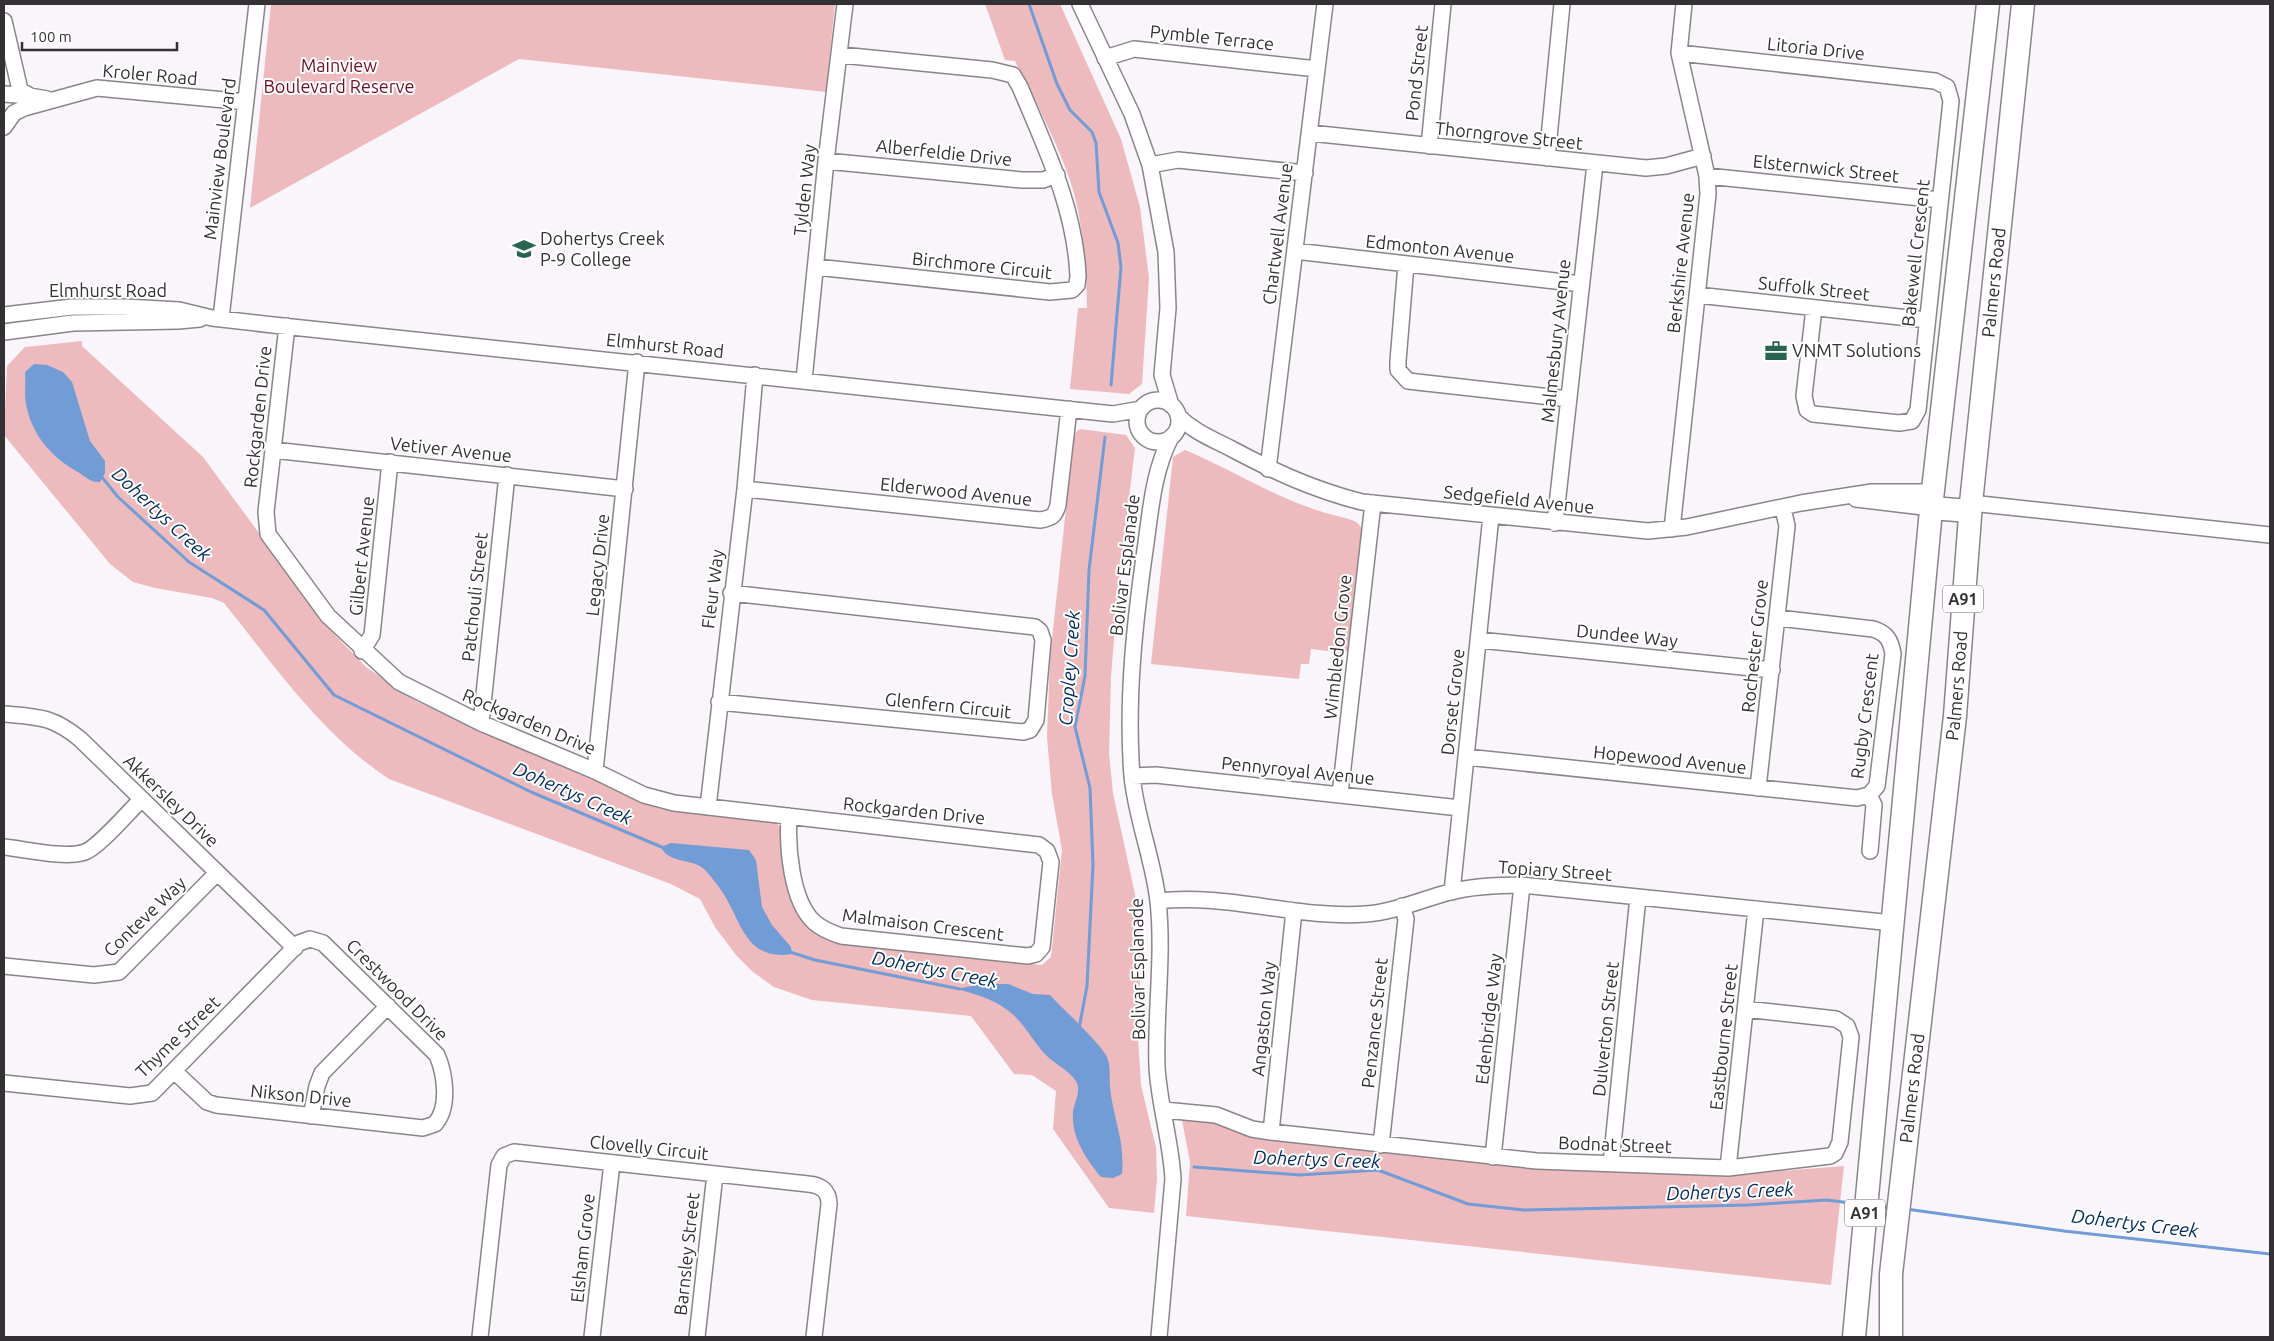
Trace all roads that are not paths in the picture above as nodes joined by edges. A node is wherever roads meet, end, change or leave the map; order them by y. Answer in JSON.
{"nodes":[{"id":1,"x":257,"y":4,"type":"edge"},
{"id":2,"x":845,"y":4,"type":"edge"},
{"id":3,"x":1080,"y":4,"type":"edge"},
{"id":4,"x":1324,"y":4,"type":"edge"},
{"id":5,"x":1443,"y":4,"type":"edge"},
{"id":6,"x":1562,"y":4,"type":"edge"},
{"id":7,"x":1684,"y":4,"type":"edge"},
{"id":8,"x":2023,"y":4,"type":"edge"},
{"id":9,"x":1987,"y":6,"type":"edge"},
{"id":10,"x":4,"y":21,"type":"edge"},
{"id":11,"x":1679,"y":53,"type":"junction"},
{"id":12,"x":841,"y":54,"type":"junction"},
{"id":13,"x":1105,"y":58,"type":"junction"},
{"id":14,"x":1317,"y":69,"type":"junction"},
{"id":15,"x":1947,"y":87,"type":"joint"},
{"id":16,"x":4,"y":94,"type":"edge"},
{"id":17,"x":30,"y":96,"type":"junction"},
{"id":18,"x":53,"y":99,"type":"junction"},
{"id":19,"x":246,"y":102,"type":"junction"},
{"id":20,"x":4,"y":128,"type":"edge"},
{"id":21,"x":1310,"y":133,"type":"junction"},
{"id":22,"x":1429,"y":146,"type":"junction"},
{"id":23,"x":1703,"y":156,"type":"junction"},
{"id":24,"x":1547,"y":158,"type":"junction"},
{"id":25,"x":826,"y":161,"type":"junction"},
{"id":26,"x":1595,"y":164,"type":"junction"},
{"id":27,"x":1150,"y":165,"type":"junction"},
{"id":28,"x":1305,"y":173,"type":"junction"},
{"id":29,"x":1058,"y":175,"type":"junction"},
{"id":30,"x":1707,"y":176,"type":"junction"},
{"id":31,"x":1940,"y":200,"type":"junction"},
{"id":32,"x":1295,"y":251,"type":"junction"},
{"id":33,"x":1406,"y":264,"type":"junction"},
{"id":34,"x":816,"y":267,"type":"junction"},
{"id":35,"x":1581,"y":284,"type":"junction"},
{"id":36,"x":1697,"y":295,"type":"junction"},
{"id":37,"x":1814,"y":308,"type":"junction"},
{"id":38,"x":4,"y":315,"type":"edge"},
{"id":39,"x":216,"y":318,"type":"junction"},
{"id":40,"x":1928,"y":320,"type":"junction"},
{"id":41,"x":287,"y":326,"type":"junction"},
{"id":42,"x":4,"y":332,"type":"edge"},
{"id":43,"x":637,"y":362,"type":"junction"},
{"id":44,"x":755,"y":375,"type":"junction"},
{"id":45,"x":1162,"y":375,"type":"junction"},
{"id":46,"x":804,"y":380,"type":"junction"},
{"id":47,"x":1568,"y":399,"type":"junction"},
{"id":48,"x":1144,"y":406,"type":"junction"},
{"id":49,"x":1068,"y":409,"type":"junction"},
{"id":50,"x":1175,"y":410,"type":"junction"},
{"id":51,"x":1113,"y":414,"type":"junction"},
{"id":52,"x":1141,"y":432,"type":"junction"},
{"id":53,"x":1172,"y":436,"type":"junction"},
{"id":54,"x":1202,"y":436,"type":"junction"},
{"id":55,"x":273,"y":450,"type":"junction"},
{"id":56,"x":390,"y":462,"type":"junction"},
{"id":57,"x":1268,"y":469,"type":"junction"},
{"id":58,"x":507,"y":476,"type":"junction"},
{"id":59,"x":1154,"y":482,"type":"junction"},
{"id":60,"x":625,"y":488,"type":"junction"},
{"id":61,"x":745,"y":488,"type":"junction"},
{"id":62,"x":1932,"y":500,"type":"junction"},
{"id":63,"x":1373,"y":503,"type":"junction"},
{"id":64,"x":1971,"y":503,"type":"junction"},
{"id":65,"x":1784,"y":508,"type":"junction"},
{"id":66,"x":1491,"y":516,"type":"junction"},
{"id":67,"x":1555,"y":523,"type":"junction"},
{"id":68,"x":1672,"y":530,"type":"junction"},
{"id":69,"x":2270,"y":535,"type":"edge"},
{"id":70,"x":731,"y":593,"type":"junction"},
{"id":71,"x":1778,"y":618,"type":"junction"},
{"id":72,"x":1479,"y":640,"type":"junction"},
{"id":73,"x":362,"y":651,"type":"junction"},
{"id":74,"x":1772,"y":670,"type":"junction"},
{"id":75,"x":719,"y":702,"type":"junction"},
{"id":76,"x":4,"y":714,"type":"edge"},
{"id":77,"x":480,"y":723,"type":"junction"},
{"id":78,"x":1466,"y":758,"type":"junction"},
{"id":79,"x":595,"y":771,"type":"junction"},
{"id":80,"x":1132,"y":776,"type":"junction"},
{"id":81,"x":1758,"y":788,"type":"junction"},
{"id":82,"x":1340,"y":794,"type":"junction"},
{"id":83,"x":1869,"y":795,"type":"junction"},
{"id":84,"x":142,"y":799,"type":"junction"},
{"id":85,"x":708,"y":807,"type":"junction"},
{"id":86,"x":1460,"y":808,"type":"junction"},
{"id":87,"x":789,"y":816,"type":"junction"},
{"id":88,"x":4,"y":847,"type":"edge"},
{"id":89,"x":1870,"y":850,"type":"dead end"},
{"id":90,"x":1047,"y":851,"type":"joint"},
{"id":91,"x":218,"y":872,"type":"junction"},
{"id":92,"x":1522,"y":885,"type":"junction"},
{"id":93,"x":1452,"y":892,"type":"junction"},
{"id":94,"x":1638,"y":897,"type":"junction"},
{"id":95,"x":1158,"y":901,"type":"junction"},
{"id":96,"x":1402,"y":906,"type":"junction"},
{"id":97,"x":1756,"y":909,"type":"junction"},
{"id":98,"x":1294,"y":910,"type":"junction"},
{"id":99,"x":1892,"y":923,"type":"junction"},
{"id":100,"x":294,"y":948,"type":"junction"},
{"id":101,"x":4,"y":966,"type":"edge"},
{"id":102,"x":388,"y":1006,"type":"junction"},
{"id":103,"x":1745,"y":1009,"type":"junction"},
{"id":104,"x":174,"y":1071,"type":"junction"},
{"id":105,"x":4,"y":1083,"type":"edge"},
{"id":106,"x":1164,"y":1110,"type":"junction"},
{"id":107,"x":311,"y":1116,"type":"junction"},
{"id":108,"x":434,"y":1124,"type":"joint"},
{"id":109,"x":1271,"y":1132,"type":"junction"},
{"id":110,"x":1381,"y":1145,"type":"junction"},
{"id":111,"x":1493,"y":1157,"type":"junction"},
{"id":112,"x":612,"y":1163,"type":"junction"},
{"id":113,"x":1611,"y":1164,"type":"junction"},
{"id":114,"x":1728,"y":1168,"type":"junction"},
{"id":115,"x":715,"y":1174,"type":"junction"},
{"id":116,"x":480,"y":1337,"type":"edge"},
{"id":117,"x":592,"y":1337,"type":"edge"},
{"id":118,"x":697,"y":1337,"type":"edge"},
{"id":119,"x":814,"y":1337,"type":"edge"},
{"id":120,"x":1159,"y":1337,"type":"edge"},
{"id":121,"x":1854,"y":1337,"type":"edge"},
{"id":122,"x":1891,"y":1337,"type":"edge"}],
"edges":[{"from":1,"to":19,"type":"street","name":"Mainview Boulevard"},
{"from":2,"to":12,"type":"street","name":"Tylden Way"},
{"from":3,"to":13,"type":"street"},
{"from":4,"to":14,"type":"street","name":"Chartwell Avenue"},
{"from":5,"to":22,"type":"street","name":"Pond Street"},
{"from":6,"to":24,"type":"street"},
{"from":7,"to":11,"type":"street","name":"Berkshire Avenue"},
{"from":8,"to":64,"type":"highway","name":"Palmers Road","number":"A91"},
{"from":9,"to":62,"type":"highway","name":"Palmers Road","number":"A91"},
{"from":10,"to":17,"type":"street"},
{"from":11,"to":15,"type":"street","name":"Litoria Drive"},
{"from":11,"to":23,"type":"street","name":"Berkshire Avenue"},
{"from":12,"to":25,"type":"street","name":"Tylden Way"},
{"from":12,"to":29,"type":"street","name":"Birchmore Circuit"},
{"from":13,"to":14,"type":"street","name":"Pymble Terrace"},
{"from":13,"to":27,"type":"street"},
{"from":14,"to":21,"type":"street","name":"Chartwell Avenue"},
{"from":15,"to":31,"type":"street","name":"Bakewell Crescent"},
{"from":16,"to":17,"type":"street"},
{"from":17,"to":18,"type":"street"},
{"from":18,"to":19,"type":"street","name":"Kroler Road"},
{"from":18,"to":20,"type":"street","name":"Kroler Road"},
{"from":19,"to":39,"type":"street","name":"Mainview Boulevard"},
{"from":21,"to":22,"type":"street","name":"Thorngrove Street"},
{"from":21,"to":28,"type":"street","name":"Chartwell Avenue"},
{"from":22,"to":24,"type":"street","name":"Thorngrove Street"},
{"from":23,"to":26,"type":"street","name":"Thorngrove Street"},
{"from":23,"to":30,"type":"street","name":"Berkshire Avenue"},
{"from":24,"to":26,"type":"street","name":"Thorngrove Street"},
{"from":25,"to":29,"type":"street","name":"Alberfeldie Drive"},
{"from":25,"to":34,"type":"street","name":"Tylden Way"},
{"from":26,"to":35,"type":"street","name":"Malmesbury Avenue"},
{"from":27,"to":28,"type":"street"},
{"from":27,"to":45,"type":"street"},
{"from":28,"to":32,"type":"street","name":"Chartwell Avenue"},
{"from":29,"to":34,"type":"street","name":"Birchmore Circuit"},
{"from":30,"to":31,"type":"street","name":"Elsternwick Street"},
{"from":30,"to":36,"type":"street","name":"Berkshire Avenue"},
{"from":31,"to":40,"type":"street","name":"Bakewell Crescent"},
{"from":32,"to":33,"type":"street","name":"Edmonton Avenue"},
{"from":32,"to":57,"type":"street","name":"Chartwell Avenue"},
{"from":33,"to":35,"type":"street","name":"Edmonton Avenue"},
{"from":33,"to":47,"type":"street"},
{"from":34,"to":46,"type":"street","name":"Tylden Way"},
{"from":35,"to":47,"type":"street","name":"Malmesbury Avenue"},
{"from":36,"to":37,"type":"street","name":"Suffolk Street"},
{"from":36,"to":68,"type":"street","name":"Berkshire Avenue"},
{"from":37,"to":40,"type":"street","name":"Suffolk Street"},
{"from":37,"to":40,"type":"street","name":"Bakewell Crescent"},
{"from":38,"to":39,"type":"street","name":"Elmhurst Road"},
{"from":39,"to":41,"type":"street","name":"Elmhurst Road"},
{"from":39,"to":42,"type":"street","name":"Elmhurst Road"},
{"from":41,"to":43,"type":"street","name":"Elmhurst Road"},
{"from":41,"to":55,"type":"street","name":"Rockgarden Drive"},
{"from":43,"to":44,"type":"street","name":"Elmhurst Road"},
{"from":43,"to":60,"type":"street","name":"Legacy Drive"},
{"from":44,"to":46,"type":"street","name":"Elmhurst Road"},
{"from":44,"to":61,"type":"street","name":"Fleur Way"},
{"from":45,"to":48,"type":"street"},
{"from":45,"to":50,"type":"street"},
{"from":46,"to":49,"type":"street","name":"Elmhurst Road"},
{"from":47,"to":67,"type":"street","name":"Malmesbury Avenue"},
{"from":48,"to":50,"type":"street"},
{"from":48,"to":51,"type":"street","name":"Elmhurst Road"},
{"from":48,"to":52,"type":"street"},
{"from":49,"to":51,"type":"street","name":"Elmhurst Road"},
{"from":49,"to":61,"type":"street","name":"Elderwood Avenue"},
{"from":50,"to":53,"type":"street"},
{"from":50,"to":54,"type":"street","name":"Sedgefield Avenue"},
{"from":51,"to":52,"type":"street","name":"Elmhurst Road"},
{"from":52,"to":53,"type":"street"},
{"from":52,"to":59,"type":"street","name":"Bolivar Esplanade"},
{"from":53,"to":54,"type":"street","name":"Sedgefield Avenue"},
{"from":53,"to":59,"type":"street","name":"Bolivar Esplanade"},
{"from":54,"to":57,"type":"street","name":"Sedgefield Avenue"},
{"from":55,"to":56,"type":"street","name":"Vetiver Avenue"},
{"from":55,"to":73,"type":"street","name":"Rockgarden Drive"},
{"from":56,"to":58,"type":"street","name":"Vetiver Avenue"},
{"from":56,"to":73,"type":"street","name":"Gilbert Avenue"},
{"from":57,"to":63,"type":"street","name":"Sedgefield Avenue"},
{"from":58,"to":60,"type":"street","name":"Vetiver Avenue"},
{"from":58,"to":77,"type":"street","name":"Patchouli Street"},
{"from":59,"to":80,"type":"street","name":"Bolivar Esplanade"},
{"from":60,"to":79,"type":"street","name":"Legacy Drive"},
{"from":61,"to":70,"type":"street","name":"Fleur Way"},
{"from":62,"to":64,"type":"highway"},
{"from":62,"to":65,"type":"street","name":"Sedgefield Avenue"},
{"from":62,"to":99,"type":"highway","name":"Palmers Road","number":"A91"},
{"from":63,"to":66,"type":"street","name":"Sedgefield Avenue"},
{"from":63,"to":82,"type":"street","name":"Wimbledon Grove"},
{"from":64,"to":69,"type":"street"},
{"from":64,"to":122,"type":"highway","name":"Palmers Road","number":"A91"},
{"from":65,"to":68,"type":"street","name":"Sedgefield Avenue"},
{"from":65,"to":71,"type":"street","name":"Rochester Grove"},
{"from":66,"to":67,"type":"street","name":"Sedgefield Avenue"},
{"from":66,"to":72,"type":"street","name":"Dorset Grove"},
{"from":67,"to":68,"type":"street","name":"Sedgefield Avenue"},
{"from":70,"to":75,"type":"street","name":"Fleur Way"},
{"from":70,"to":75,"type":"street","name":"Glenfern Circuit"},
{"from":71,"to":74,"type":"street","name":"Rochester Grove"},
{"from":71,"to":83,"type":"street","name":"Rugby Crescent"},
{"from":72,"to":74,"type":"street","name":"Dundee Way"},
{"from":72,"to":78,"type":"street","name":"Dorset Grove"},
{"from":73,"to":77,"type":"street","name":"Rockgarden Drive"},
{"from":74,"to":81,"type":"street","name":"Rochester Grove"},
{"from":75,"to":85,"type":"street","name":"Fleur Way"},
{"from":76,"to":84,"type":"street","name":"Akkersley Drive"},
{"from":77,"to":79,"type":"street","name":"Rockgarden Drive"},
{"from":78,"to":81,"type":"street","name":"Hopewood Avenue"},
{"from":78,"to":86,"type":"street","name":"Dorset Grove"},
{"from":79,"to":85,"type":"street","name":"Rockgarden Drive"},
{"from":80,"to":82,"type":"street","name":"Pennyroyal Avenue"},
{"from":80,"to":95,"type":"street","name":"Bolivar Esplanade"},
{"from":81,"to":83,"type":"street","name":"Hopewood Avenue"},
{"from":82,"to":86,"type":"street","name":"Pennyroyal Avenue"},
{"from":83,"to":89,"type":"street","name":"Rugby Crescent"},
{"from":84,"to":88,"type":"street"},
{"from":84,"to":91,"type":"street","name":"Akkersley Drive"},
{"from":85,"to":87,"type":"street","name":"Rockgarden Drive"},
{"from":86,"to":93,"type":"street","name":"Dorset Grove"},
{"from":87,"to":90,"type":"street","name":"Rockgarden Drive"},
{"from":87,"to":90,"type":"street","name":"Malmaison Crescent"},
{"from":91,"to":100,"type":"street","name":"Akkersley Drive"},
{"from":91,"to":101,"type":"street","name":"Conteve Way"},
{"from":92,"to":93,"type":"street","name":"Topiary Street"},
{"from":92,"to":94,"type":"street","name":"Topiary Street"},
{"from":92,"to":111,"type":"street","name":"Edenbridge Way"},
{"from":93,"to":96,"type":"street","name":"Topiary Street"},
{"from":94,"to":97,"type":"street","name":"Topiary Street"},
{"from":94,"to":113,"type":"street","name":"Dulverton Street"},
{"from":95,"to":98,"type":"street","name":"Topiary Street"},
{"from":95,"to":106,"type":"street","name":"Bolivar Esplanade"},
{"from":96,"to":98,"type":"street","name":"Topiary Street"},
{"from":96,"to":110,"type":"street","name":"Penzance Street"},
{"from":97,"to":99,"type":"street","name":"Topiary Street"},
{"from":97,"to":103,"type":"street","name":"Eastbourne Street"},
{"from":98,"to":109,"type":"street","name":"Angaston Way"},
{"from":99,"to":121,"type":"highway","name":"Palmers Road","number":"A91"},
{"from":100,"to":102,"type":"street","name":"Crestwood Drive"},
{"from":100,"to":104,"type":"street","name":"Thyme Street"},
{"from":102,"to":107,"type":"street"},
{"from":102,"to":108,"type":"street","name":"Crestwood Drive"},
{"from":103,"to":114,"type":"street","name":"Eastbourne Street"},
{"from":103,"to":114,"type":"street","name":"Bodnat Street"},
{"from":104,"to":105,"type":"street","name":"Thyme Street"},
{"from":104,"to":107,"type":"street","name":"Nikson Drive"},
{"from":106,"to":109,"type":"street","name":"Bodnat Street"},
{"from":106,"to":120,"type":"street","name":"Bolivar Esplanade"},
{"from":107,"to":108,"type":"street","name":"Nikson Drive"},
{"from":109,"to":110,"type":"street","name":"Bodnat Street"},
{"from":110,"to":111,"type":"street","name":"Bodnat Street"},
{"from":111,"to":113,"type":"street","name":"Bodnat Street"},
{"from":112,"to":115,"type":"street","name":"Clovelly Circuit"},
{"from":112,"to":116,"type":"street","name":"Clovelly Circuit"},
{"from":112,"to":117,"type":"street","name":"Elsham Grove"},
{"from":113,"to":114,"type":"street","name":"Bodnat Street"},
{"from":115,"to":118,"type":"street","name":"Barnsley Street"},
{"from":115,"to":119,"type":"street","name":"Clovelly Circuit"}]}
